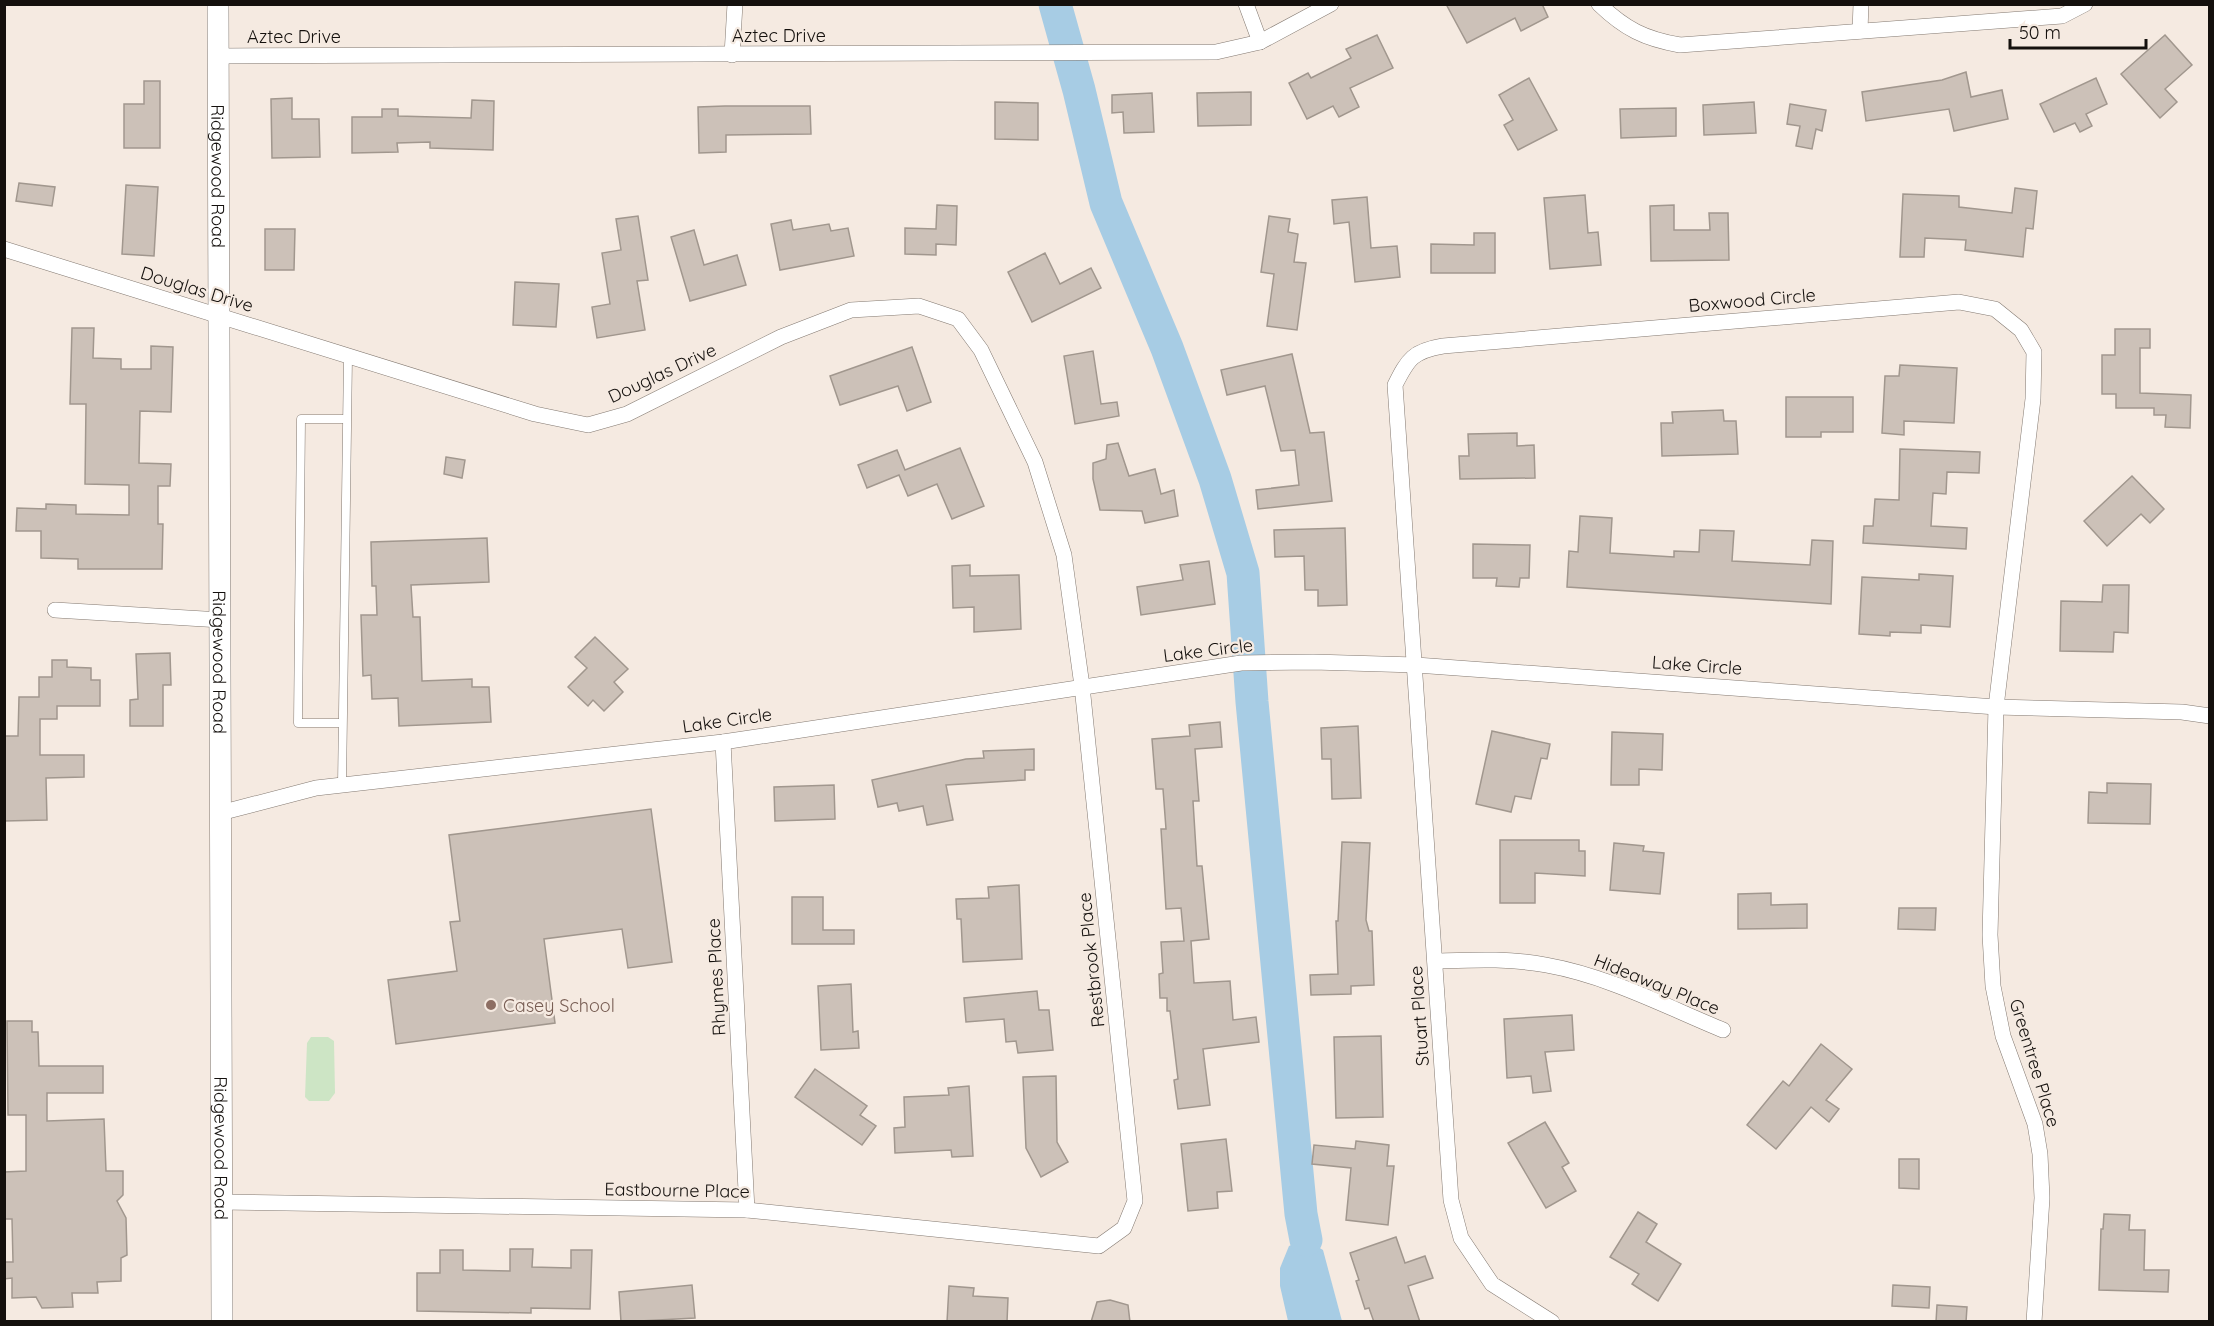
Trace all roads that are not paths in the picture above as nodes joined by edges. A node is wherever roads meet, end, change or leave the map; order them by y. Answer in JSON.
{"nodes":[{"id":1,"x":218,"y":4,"type":"edge"},
{"id":2,"x":735,"y":4,"type":"edge"},
{"id":3,"x":1246,"y":4,"type":"edge"},
{"id":4,"x":1331,"y":4,"type":"edge"},
{"id":5,"x":1599,"y":4,"type":"edge"},
{"id":6,"x":1861,"y":4,"type":"edge"},
{"id":7,"x":2085,"y":4,"type":"edge"},
{"id":8,"x":1860,"y":31,"type":"junction"},
{"id":9,"x":1260,"y":42,"type":"junction"},
{"id":10,"x":732,"y":55,"type":"junction"},
{"id":11,"x":218,"y":56,"type":"junction"},
{"id":12,"x":4,"y":249,"type":"edge"},
{"id":13,"x":219,"y":317,"type":"junction"},
{"id":14,"x":348,"y":357,"type":"junction"},
{"id":15,"x":345,"y":418,"type":"junction"},
{"id":16,"x":55,"y":610,"type":"dead end"},
{"id":17,"x":221,"y":620,"type":"junction"},
{"id":18,"x":1416,"y":665,"type":"junction"},
{"id":19,"x":1082,"y":687,"type":"junction"},
{"id":20,"x":1996,"y":707,"type":"junction"},
{"id":21,"x":2210,"y":716,"type":"edge"},
{"id":22,"x":342,"y":723,"type":"junction"},
{"id":23,"x":723,"y":742,"type":"junction"},
{"id":24,"x":342,"y":785,"type":"junction"},
{"id":25,"x":220,"y":813,"type":"junction"},
{"id":26,"x":1435,"y":961,"type":"junction"},
{"id":27,"x":1723,"y":1030,"type":"dead end"},
{"id":28,"x":222,"y":1202,"type":"junction"},
{"id":29,"x":747,"y":1210,"type":"junction"},
{"id":30,"x":1124,"y":1228,"type":"joint"},
{"id":31,"x":222,"y":1322,"type":"edge"},
{"id":32,"x":1552,"y":1322,"type":"edge"},
{"id":33,"x":2034,"y":1322,"type":"edge"}],
"edges":[{"from":1,"to":11,"type":"street","name":"Ridgewood Road"},
{"from":2,"to":10,"type":"street"},
{"from":3,"to":9,"type":"street"},
{"from":4,"to":9,"type":"street","name":"Aztec Drive"},
{"from":5,"to":8,"type":"street"},
{"from":6,"to":8,"type":"street"},
{"from":7,"to":8,"type":"street"},
{"from":9,"to":10,"type":"street","name":"Aztec Drive"},
{"from":10,"to":11,"type":"street","name":"Aztec Drive"},
{"from":11,"to":13,"type":"street","name":"Ridgewood Road"},
{"from":12,"to":13,"type":"street","name":"Douglas Drive"},
{"from":13,"to":14,"type":"street","name":"Douglas Drive"},
{"from":13,"to":17,"type":"street","name":"Ridgewood Road"},
{"from":14,"to":15,"type":"lane"},
{"from":14,"to":19,"type":"street","name":"Douglas Drive"},
{"from":15,"to":22,"type":"lane"},
{"from":15,"to":22,"type":"lane"},
{"from":16,"to":17,"type":"street"},
{"from":17,"to":25,"type":"street","name":"Ridgewood Road"},
{"from":18,"to":19,"type":"street","name":"Lake Circle"},
{"from":18,"to":20,"type":"street","name":"Lake Circle"},
{"from":18,"to":20,"type":"street","name":"Boxwood Circle"},
{"from":18,"to":26,"type":"street","name":"Stuart Place"},
{"from":19,"to":23,"type":"street","name":"Lake Circle"},
{"from":19,"to":30,"type":"street","name":"Restbrook Place"},
{"from":20,"to":21,"type":"street","name":"Lake Circle"},
{"from":20,"to":33,"type":"street","name":"Greentree Place"},
{"from":22,"to":24,"type":"lane"},
{"from":23,"to":24,"type":"street","name":"Lake Circle"},
{"from":23,"to":29,"type":"street","name":"Rhymes Place"},
{"from":24,"to":25,"type":"street","name":"Lake Circle"},
{"from":25,"to":28,"type":"street","name":"Ridgewood Road"},
{"from":26,"to":27,"type":"street","name":"Hideaway Place"},
{"from":26,"to":32,"type":"street","name":"Stuart Place"},
{"from":28,"to":29,"type":"street","name":"Eastbourne Place"},
{"from":28,"to":31,"type":"street","name":"Ridgewood Road"},
{"from":29,"to":30,"type":"street","name":"Eastbourne Place"}]}
